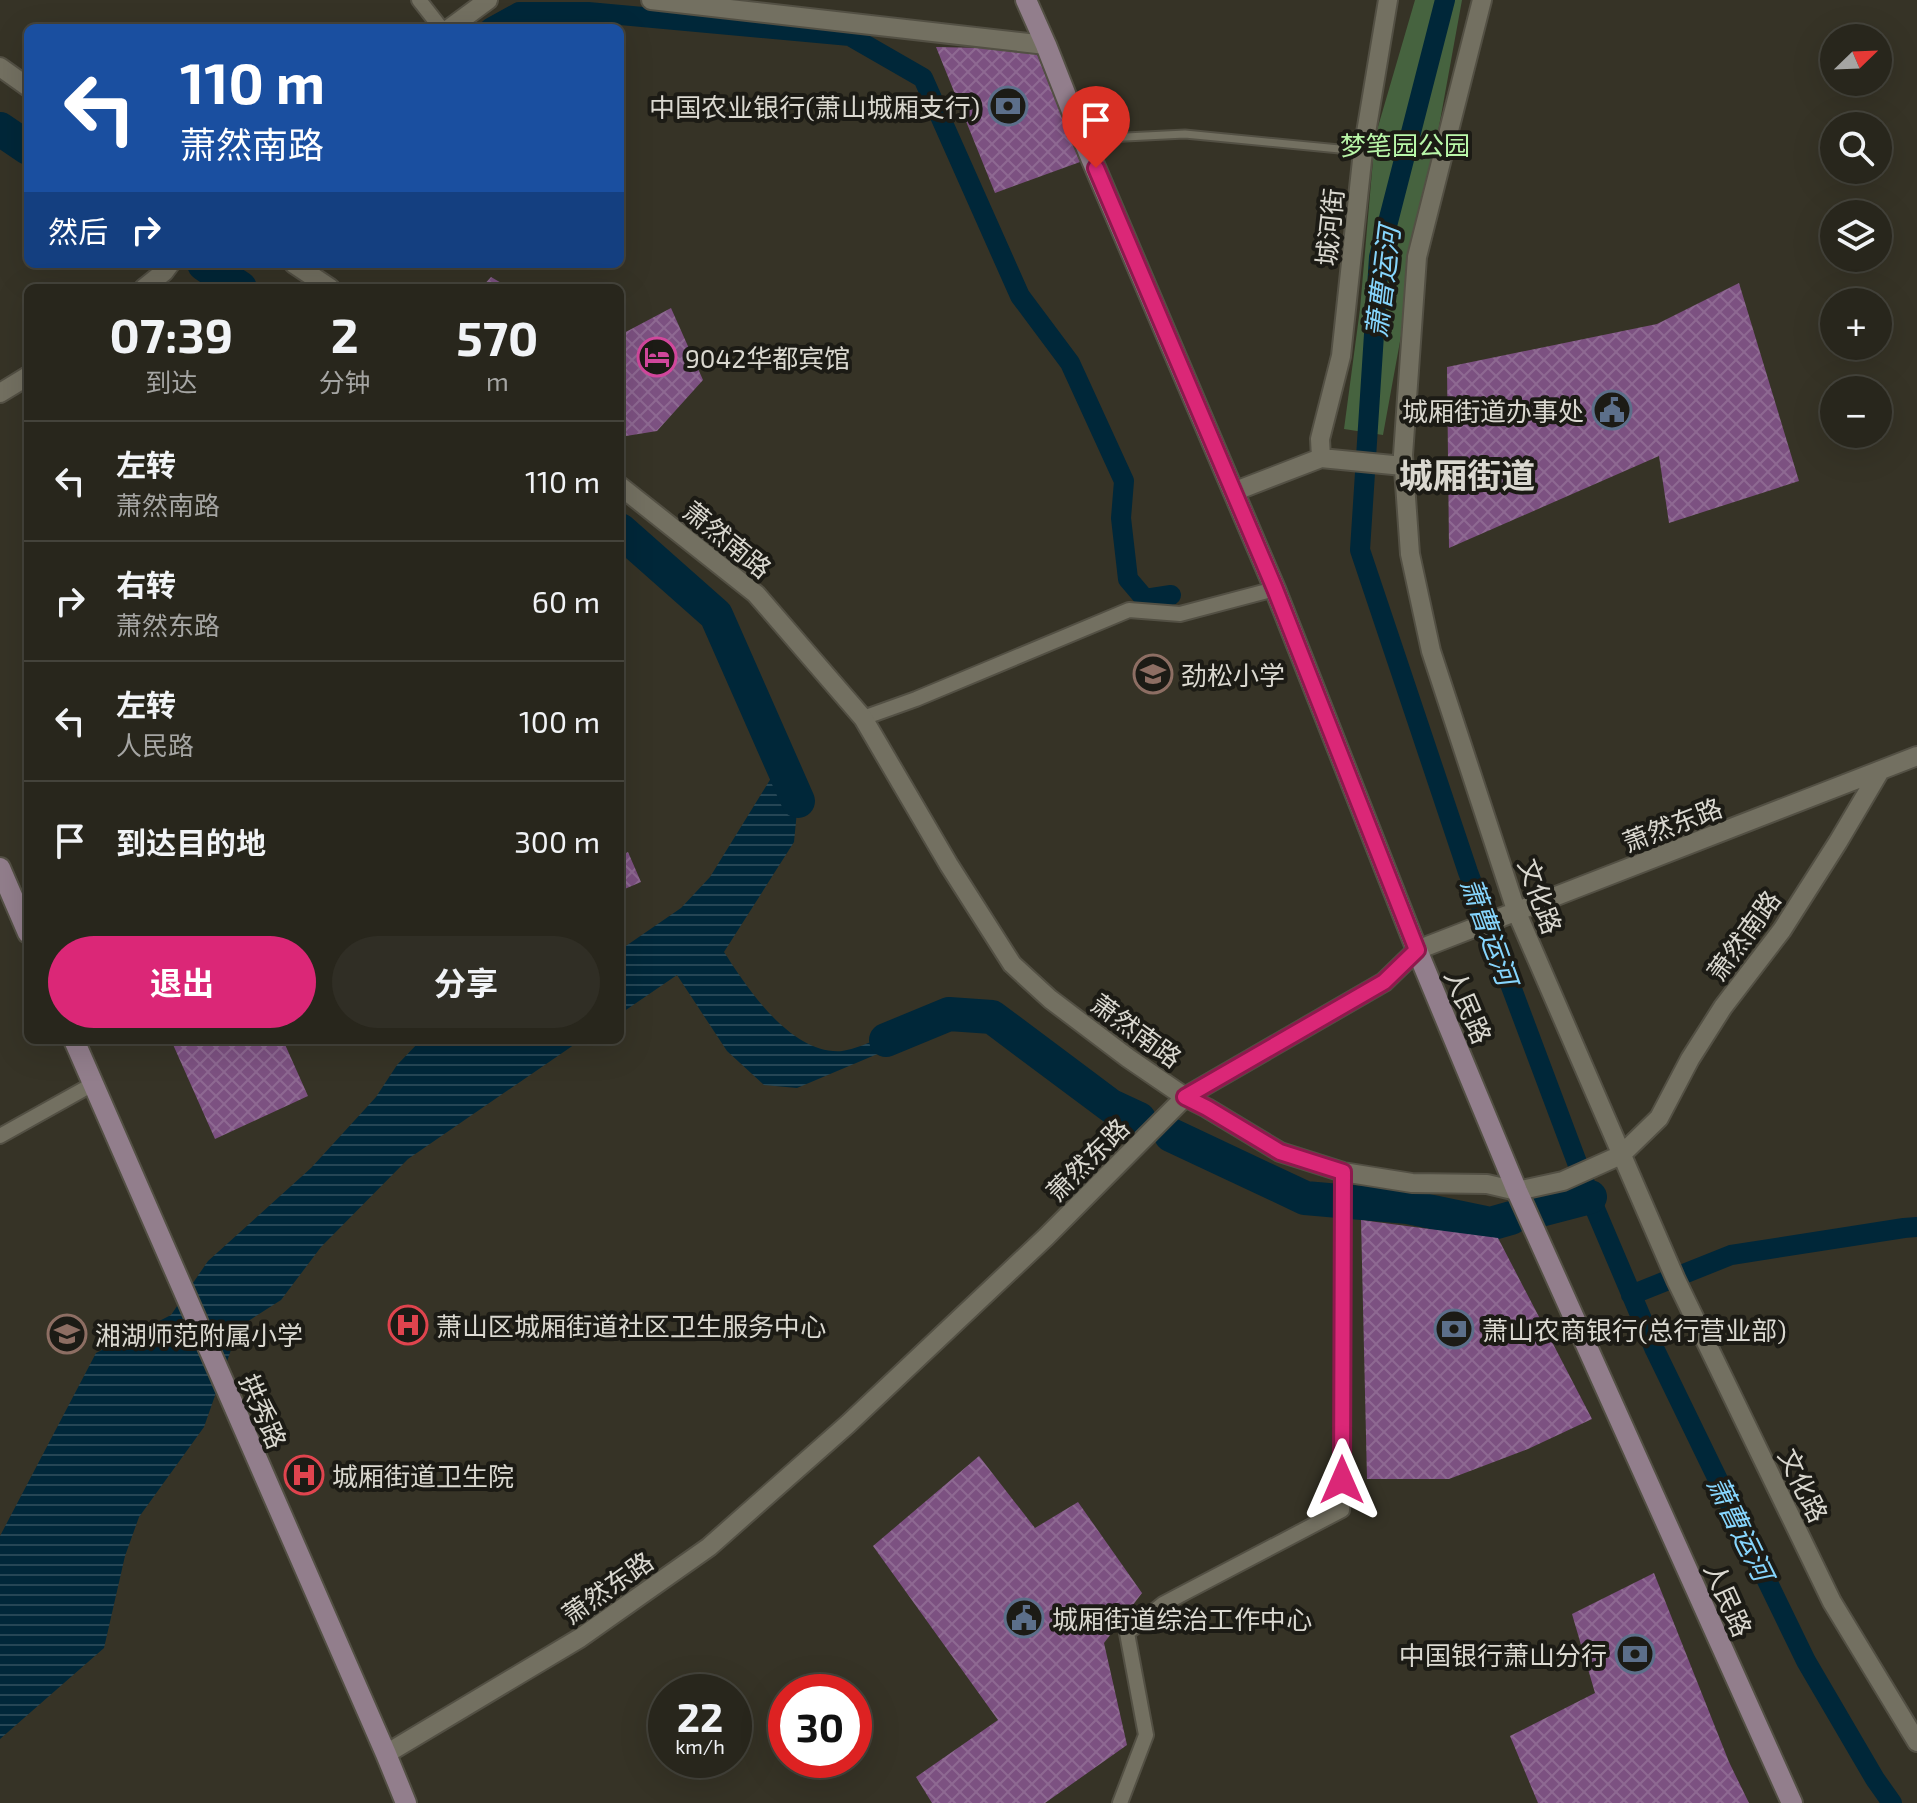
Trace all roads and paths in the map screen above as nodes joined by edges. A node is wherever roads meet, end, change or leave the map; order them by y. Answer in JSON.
{"nodes":[{"id":1,"x":419,"y":0,"type":"edge"},
{"id":2,"x":488,"y":0,"type":"edge"},
{"id":3,"x":651,"y":0,"type":"edge"},
{"id":4,"x":1026,"y":0,"type":"edge"},
{"id":5,"x":1388,"y":0,"type":"edge"},
{"id":6,"x":1482,"y":0,"type":"edge"},
{"id":7,"x":438,"y":24,"type":"edge"},
{"id":8,"x":455,"y":24,"type":"edge"},
{"id":9,"x":1046,"y":45,"type":"junction"},
{"id":10,"x":0,"y":67,"type":"edge"},
{"id":11,"x":24,"y":84,"type":"edge"},
{"id":12,"x":1083,"y":139,"type":"junction"},
{"id":13,"x":1363,"y":151,"type":"junction"},
{"id":14,"x":167,"y":268,"type":"edge"},
{"id":15,"x":300,"y":268,"type":"edge"},
{"id":16,"x":149,"y":284,"type":"edge"},
{"id":17,"x":324,"y":284,"type":"edge"},
{"id":18,"x":24,"y":378,"type":"edge"},
{"id":19,"x":0,"y":393,"type":"edge"},
{"id":20,"x":1321,"y":458,"type":"junction"},
{"id":21,"x":1403,"y":466,"type":"junction"},
{"id":22,"x":624,"y":489,"type":"edge"},
{"id":23,"x":1233,"y":492,"type":"junction"},
{"id":24,"x":1275,"y":589,"type":"junction"},
{"id":25,"x":863,"y":718,"type":"junction"},
{"id":26,"x":1917,"y":756,"type":"edge"},
{"id":27,"x":1880,"y":771,"type":"junction"},
{"id":28,"x":0,"y":868,"type":"edge"},
{"id":29,"x":1512,"y":914,"type":"junction"},
{"id":30,"x":24,"y":924,"type":"edge"},
{"id":31,"x":1417,"y":950,"type":"junction"},
{"id":32,"x":76,"y":1044,"type":"edge"},
{"id":33,"x":93,"y":1084,"type":"junction"},
{"id":34,"x":1185,"y":1097,"type":"junction"},
{"id":35,"x":0,"y":1136,"type":"edge"},
{"id":36,"x":1615,"y":1158,"type":"junction"},
{"id":37,"x":1343,"y":1173,"type":"junction"},
{"id":38,"x":1517,"y":1191,"type":"junction"},
{"id":39,"x":1917,"y":1742,"type":"edge"},
{"id":40,"x":386,"y":1754,"type":"junction"},
{"id":41,"x":406,"y":1803,"type":"edge"},
{"id":42,"x":1120,"y":1803,"type":"edge"},
{"id":43,"x":1792,"y":1803,"type":"edge"}],
"edges":[{"from":1,"to":7,"type":"street"},
{"from":2,"to":8,"type":"street"},
{"from":3,"to":9,"type":"street"},
{"from":4,"to":9,"type":"main road","name":"人民路"},
{"from":5,"to":13,"type":"street","name":"城河街"},
{"from":6,"to":21,"type":"street","name":"文化路"},
{"from":9,"to":12,"type":"main road","name":"人民路"},
{"from":10,"to":11,"type":"street"},
{"from":12,"to":13,"type":"lane"},
{"from":12,"to":23,"type":"main road","name":"人民路"},
{"from":13,"to":20,"type":"street","name":"城河街"},
{"from":14,"to":16,"type":"street"},
{"from":15,"to":17,"type":"street"},
{"from":18,"to":19,"type":"street"},
{"from":20,"to":21,"type":"street"},
{"from":20,"to":23,"type":"street"},
{"from":21,"to":29,"type":"street","name":"文化路"},
{"from":22,"to":25,"type":"street","name":"萧然南路"},
{"from":23,"to":24,"type":"main road","name":"人民路"},
{"from":24,"to":25,"type":"street"},
{"from":24,"to":31,"type":"main road","name":"人民路"},
{"from":25,"to":34,"type":"street","name":"萧然南路"},
{"from":26,"to":27,"type":"street","name":"萧然东路"},
{"from":27,"to":29,"type":"street","name":"萧然东路"},
{"from":27,"to":36,"type":"street","name":"萧然南路"},
{"from":28,"to":30,"type":"main road"},
{"from":29,"to":31,"type":"street","name":"萧然东路"},
{"from":29,"to":36,"type":"street","name":"文化路"},
{"from":31,"to":34,"type":"street","name":"萧然东路"},
{"from":31,"to":38,"type":"main road","name":"人民路"},
{"from":32,"to":33,"type":"main road","name":"拱秀路"},
{"from":33,"to":35,"type":"street"},
{"from":33,"to":40,"type":"main road","name":"拱秀路"},
{"from":34,"to":37,"type":"street","name":"萧然南路"},
{"from":34,"to":40,"type":"street","name":"萧然东路"},
{"from":36,"to":38,"type":"street","name":"萧然南路"},
{"from":36,"to":39,"type":"street","name":"文化路"},
{"from":37,"to":38,"type":"street","name":"萧然南路"},
{"from":37,"to":42,"type":"street"},
{"from":38,"to":43,"type":"main road","name":"人民路"},
{"from":40,"to":41,"type":"main road","name":"拱秀路"}]}
